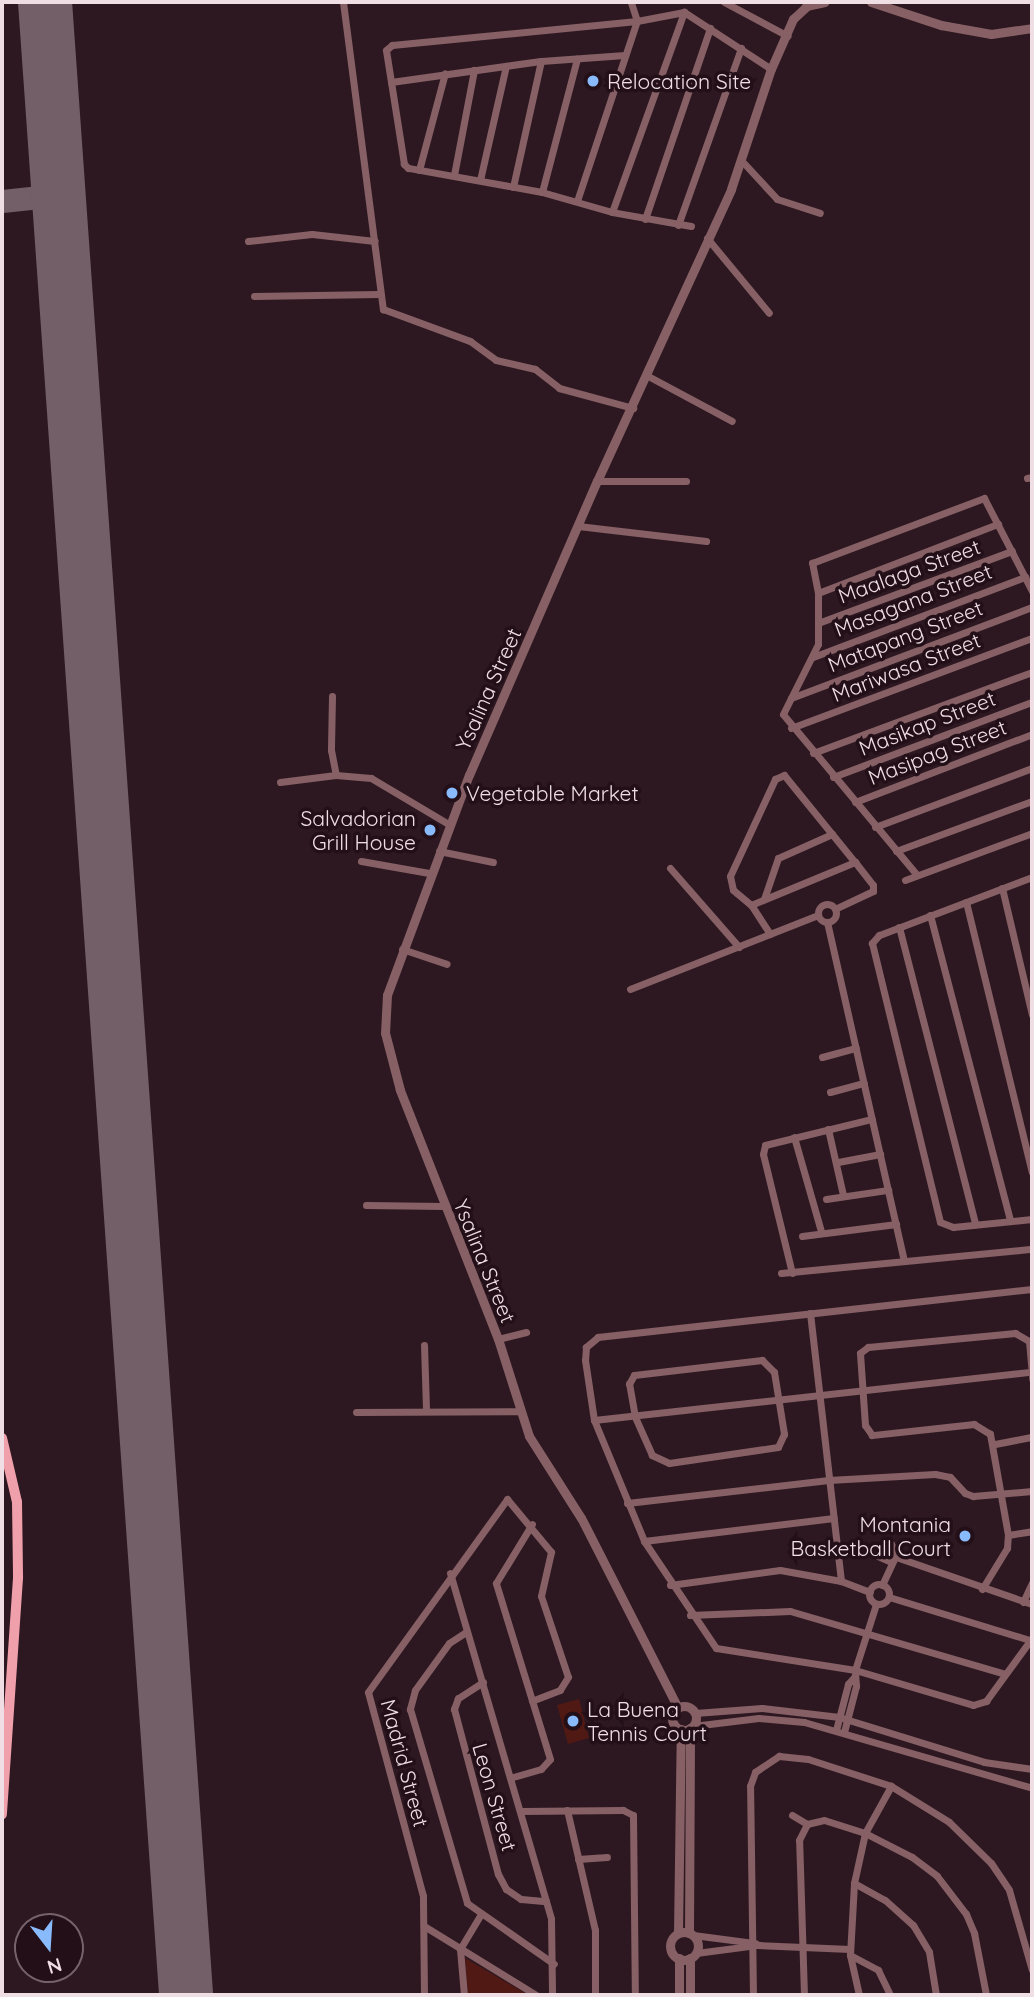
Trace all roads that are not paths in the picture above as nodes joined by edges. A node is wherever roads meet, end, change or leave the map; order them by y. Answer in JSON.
{"nodes":[{"id":1,"x":343,"y":2,"type":"edge"},
{"id":2,"x":631,"y":2,"type":"edge"},
{"id":3,"x":674,"y":2,"type":"edge"},
{"id":4,"x":724,"y":2,"type":"edge"},
{"id":5,"x":825,"y":2,"type":"edge"},
{"id":6,"x":871,"y":2,"type":"edge"},
{"id":7,"x":808,"y":4,"type":"edge"},
{"id":8,"x":680,"y":12,"type":"junction"},
{"id":9,"x":637,"y":21,"type":"junction"},
{"id":10,"x":710,"y":28,"type":"junction"},
{"id":11,"x":1032,"y":28,"type":"edge"},
{"id":12,"x":788,"y":36,"type":"junction"},
{"id":13,"x":741,"y":48,"type":"junction"},
{"id":14,"x":625,"y":55,"type":"junction"},
{"id":15,"x":577,"y":59,"type":"junction"},
{"id":16,"x":541,"y":61,"type":"junction"},
{"id":17,"x":506,"y":66,"type":"junction"},
{"id":18,"x":771,"y":69,"type":"junction"},
{"id":19,"x":474,"y":70,"type":"junction"},
{"id":20,"x":445,"y":73,"type":"junction"},
{"id":21,"x":391,"y":82,"type":"junction"},
{"id":22,"x":741,"y":160,"type":"junction"},
{"id":23,"x":419,"y":170,"type":"junction"},
{"id":24,"x":454,"y":176,"type":"junction"},
{"id":25,"x":480,"y":180,"type":"junction"},
{"id":26,"x":513,"y":187,"type":"junction"},
{"id":27,"x":542,"y":192,"type":"junction"},
{"id":28,"x":577,"y":201,"type":"junction"},
{"id":29,"x":612,"y":212,"type":"junction"},
{"id":30,"x":820,"y":213,"type":"dead end"},
{"id":31,"x":645,"y":219,"type":"junction"},
{"id":32,"x":678,"y":225,"type":"junction"},
{"id":33,"x":691,"y":226,"type":"dead end"},
{"id":34,"x":707,"y":238,"type":"junction"},
{"id":35,"x":248,"y":241,"type":"dead end"},
{"id":36,"x":375,"y":241,"type":"junction"},
{"id":37,"x":378,"y":293,"type":"junction"},
{"id":38,"x":254,"y":296,"type":"dead end"},
{"id":39,"x":769,"y":313,"type":"dead end"},
{"id":40,"x":648,"y":376,"type":"junction"},
{"id":41,"x":634,"y":408,"type":"junction"},
{"id":42,"x":732,"y":421,"type":"dead end"},
{"id":43,"x":597,"y":481,"type":"junction"},
{"id":44,"x":686,"y":481,"type":"dead end"},
{"id":45,"x":998,"y":524,"type":"junction"},
{"id":46,"x":578,"y":526,"type":"junction"},
{"id":47,"x":706,"y":541,"type":"dead end"},
{"id":48,"x":1012,"y":551,"type":"junction"},
{"id":49,"x":1025,"y":577,"type":"junction"},
{"id":50,"x":1032,"y":590,"type":"edge"},
{"id":51,"x":818,"y":593,"type":"junction"},
{"id":52,"x":1032,"y":607,"type":"edge"},
{"id":53,"x":818,"y":623,"type":"junction"},
{"id":54,"x":1032,"y":638,"type":"edge"},
{"id":55,"x":813,"y":657,"type":"junction"},
{"id":56,"x":1032,"y":672,"type":"edge"},
{"id":57,"x":332,"y":696,"type":"dead end"},
{"id":58,"x":790,"y":698,"type":"junction"},
{"id":59,"x":1032,"y":702,"type":"edge"},
{"id":60,"x":791,"y":728,"type":"junction"},
{"id":61,"x":1032,"y":734,"type":"edge"},
{"id":62,"x":813,"y":754,"type":"junction"},
{"id":63,"x":1032,"y":768,"type":"edge"},
{"id":64,"x":335,"y":775,"type":"junction"},
{"id":65,"x":833,"y":777,"type":"junction"},
{"id":66,"x":280,"y":782,"type":"dead end"},
{"id":67,"x":1032,"y":801,"type":"edge"},
{"id":68,"x":855,"y":803,"type":"junction"},
{"id":69,"x":450,"y":825,"type":"junction"},
{"id":70,"x":875,"y":827,"type":"junction"},
{"id":71,"x":1032,"y":833,"type":"edge"},
{"id":72,"x":832,"y":834,"type":"junction"},
{"id":73,"x":439,"y":851,"type":"junction"},
{"id":74,"x":896,"y":851,"type":"junction"},
{"id":75,"x":361,"y":861,"type":"dead end"},
{"id":76,"x":493,"y":862,"type":"dead end"},
{"id":77,"x":855,"y":862,"type":"junction"},
{"id":78,"x":670,"y":868,"type":"dead end"},
{"id":79,"x":429,"y":873,"type":"junction"},
{"id":80,"x":917,"y":876,"type":"junction"},
{"id":81,"x":1032,"y":877,"type":"edge"},
{"id":82,"x":905,"y":880,"type":"dead end"},
{"id":83,"x":1002,"y":888,"type":"junction"},
{"id":84,"x":764,"y":899,"type":"junction"},
{"id":85,"x":966,"y":902,"type":"junction"},
{"id":86,"x":751,"y":905,"type":"junction"},
{"id":87,"x":835,"y":909,"type":"junction"},
{"id":88,"x":818,"y":915,"type":"junction"},
{"id":89,"x":930,"y":915,"type":"junction"},
{"id":90,"x":827,"y":922,"type":"junction"},
{"id":91,"x":899,"y":927,"type":"junction"},
{"id":92,"x":770,"y":934,"type":"junction"},
{"id":93,"x":739,"y":947,"type":"junction"},
{"id":94,"x":402,"y":949,"type":"junction"},
{"id":95,"x":447,"y":964,"type":"dead end"},
{"id":96,"x":630,"y":989,"type":"dead end"},
{"id":97,"x":1032,"y":1015,"type":"edge"},
{"id":98,"x":856,"y":1048,"type":"junction"},
{"id":99,"x":822,"y":1056,"type":"dead end"},
{"id":100,"x":864,"y":1083,"type":"junction"},
{"id":101,"x":830,"y":1092,"type":"dead end"},
{"id":102,"x":872,"y":1119,"type":"junction"},
{"id":103,"x":828,"y":1129,"type":"junction"},
{"id":104,"x":794,"y":1137,"type":"junction"},
{"id":105,"x":880,"y":1154,"type":"junction"},
{"id":106,"x":838,"y":1162,"type":"junction"},
{"id":107,"x":1032,"y":1172,"type":"edge"},
{"id":108,"x":888,"y":1190,"type":"junction"},
{"id":109,"x":843,"y":1195,"type":"junction"},
{"id":110,"x":826,"y":1199,"type":"dead end"},
{"id":111,"x":366,"y":1205,"type":"dead end"},
{"id":112,"x":443,"y":1206,"type":"junction"},
{"id":113,"x":1032,"y":1219,"type":"edge"},
{"id":114,"x":1010,"y":1220,"type":"junction"},
{"id":115,"x":896,"y":1224,"type":"junction"},
{"id":116,"x":975,"y":1224,"type":"junction"},
{"id":117,"x":821,"y":1231,"type":"junction"},
{"id":118,"x":802,"y":1236,"type":"dead end"},
{"id":119,"x":1032,"y":1249,"type":"edge"},
{"id":120,"x":904,"y":1260,"type":"junction"},
{"id":121,"x":780,"y":1273,"type":"dead end"},
{"id":122,"x":792,"y":1273,"type":"junction"},
{"id":123,"x":1032,"y":1289,"type":"edge"},
{"id":124,"x":810,"y":1313,"type":"junction"},
{"id":125,"x":526,"y":1332,"type":"dead end"},
{"id":126,"x":498,"y":1339,"type":"junction"},
{"id":127,"x":424,"y":1345,"type":"dead end"},
{"id":128,"x":1032,"y":1372,"type":"edge"},
{"id":129,"x":1032,"y":1379,"type":"edge"},
{"id":130,"x":861,"y":1388,"type":"junction"},
{"id":131,"x":820,"y":1393,"type":"junction"},
{"id":132,"x":779,"y":1401,"type":"junction"},
{"id":133,"x":426,"y":1409,"type":"junction"},
{"id":134,"x":520,"y":1411,"type":"junction"},
{"id":135,"x":356,"y":1412,"type":"dead end"},
{"id":136,"x":635,"y":1417,"type":"junction"},
{"id":137,"x":594,"y":1420,"type":"junction"},
{"id":138,"x":1032,"y":1437,"type":"edge"},
{"id":139,"x":2,"y":1438,"type":"edge"},
{"id":140,"x":995,"y":1444,"type":"junction"},
{"id":141,"x":830,"y":1480,"type":"junction"},
{"id":142,"x":1032,"y":1491,"type":"edge"},
{"id":143,"x":1003,"y":1492,"type":"junction"},
{"id":144,"x":627,"y":1503,"type":"junction"},
{"id":145,"x":834,"y":1518,"type":"junction"},
{"id":146,"x":531,"y":1524,"type":"junction"},
{"id":147,"x":1032,"y":1531,"type":"edge"},
{"id":148,"x":1008,"y":1535,"type":"junction"},
{"id":149,"x":644,"y":1541,"type":"junction"},
{"id":150,"x":450,"y":1573,"type":"junction"},
{"id":151,"x":841,"y":1581,"type":"junction"},
{"id":152,"x":1032,"y":1583,"type":"edge"},
{"id":153,"x":670,"y":1584,"type":"junction"},
{"id":154,"x":882,"y":1585,"type":"junction"},
{"id":155,"x":982,"y":1589,"type":"junction"},
{"id":156,"x":870,"y":1592,"type":"junction"},
{"id":157,"x":889,"y":1597,"type":"junction"},
{"id":158,"x":1023,"y":1602,"type":"junction"},
{"id":159,"x":876,"y":1604,"type":"junction"},
{"id":160,"x":1032,"y":1604,"type":"edge"},
{"id":161,"x":690,"y":1615,"type":"junction"},
{"id":162,"x":867,"y":1630,"type":"junction"},
{"id":163,"x":467,"y":1632,"type":"junction"},
{"id":164,"x":1031,"y":1639,"type":"edge"},
{"id":165,"x":854,"y":1673,"type":"junction"},
{"id":166,"x":1004,"y":1674,"type":"junction"},
{"id":167,"x":483,"y":1682,"type":"junction"},
{"id":168,"x":532,"y":1701,"type":"junction"},
{"id":169,"x":678,"y":1708,"type":"junction"},
{"id":170,"x":695,"y":1713,"type":"junction"},
{"id":171,"x":843,"y":1718,"type":"junction"},
{"id":172,"x":688,"y":1728,"type":"junction"},
{"id":173,"x":840,"y":1731,"type":"junction"},
{"id":174,"x":1032,"y":1769,"type":"edge"},
{"id":175,"x":513,"y":1777,"type":"junction"},
{"id":176,"x":891,"y":1786,"type":"junction"},
{"id":177,"x":1032,"y":1788,"type":"edge"},
{"id":178,"x":567,"y":1810,"type":"junction"},
{"id":179,"x":522,"y":1811,"type":"junction"},
{"id":180,"x":2,"y":1815,"type":"edge"},
{"id":181,"x":792,"y":1815,"type":"dead end"},
{"id":182,"x":807,"y":1825,"type":"junction"},
{"id":183,"x":865,"y":1833,"type":"junction"},
{"id":184,"x":607,"y":1857,"type":"dead end"},
{"id":185,"x":578,"y":1859,"type":"junction"},
{"id":186,"x":854,"y":1883,"type":"junction"},
{"id":187,"x":546,"y":1901,"type":"junction"},
{"id":188,"x":480,"y":1916,"type":"junction"},
{"id":189,"x":424,"y":1926,"type":"junction"},
{"id":190,"x":678,"y":1933,"type":"junction"},
{"id":191,"x":691,"y":1934,"type":"junction"},
{"id":192,"x":802,"y":1944,"type":"junction"},
{"id":193,"x":754,"y":1945,"type":"junction"},
{"id":194,"x":460,"y":1949,"type":"junction"},
{"id":195,"x":850,"y":1952,"type":"junction"},
{"id":196,"x":693,"y":1955,"type":"junction"},
{"id":197,"x":679,"y":1958,"type":"junction"},
{"id":198,"x":554,"y":1964,"type":"junction"},
{"id":199,"x":1032,"y":1970,"type":"edge"},
{"id":200,"x":424,"y":1995,"type":"edge"},
{"id":201,"x":464,"y":1995,"type":"edge"},
{"id":202,"x":536,"y":1995,"type":"edge"},
{"id":203,"x":552,"y":1995,"type":"edge"},
{"id":204,"x":596,"y":1995,"type":"edge"},
{"id":205,"x":635,"y":1995,"type":"edge"},
{"id":206,"x":679,"y":1995,"type":"edge"},
{"id":207,"x":690,"y":1995,"type":"edge"},
{"id":208,"x":753,"y":1995,"type":"edge"},
{"id":209,"x":804,"y":1995,"type":"edge"},
{"id":210,"x":859,"y":1995,"type":"edge"},
{"id":211,"x":890,"y":1995,"type":"edge"},
{"id":212,"x":936,"y":1995,"type":"edge"},
{"id":213,"x":986,"y":1995,"type":"edge"}],
"edges":[{"from":1,"to":36,"type":"street"},
{"from":2,"to":9,"type":"street"},
{"from":3,"to":8,"type":"street"},
{"from":4,"to":12,"type":"street"},
{"from":5,"to":7,"type":"street"},
{"from":6,"to":11,"type":"street"},
{"from":7,"to":12,"type":"street","name":"Ysalina Street"},
{"from":8,"to":9,"type":"street"},
{"from":8,"to":10,"type":"street"},
{"from":8,"to":29,"type":"street"},
{"from":9,"to":14,"type":"street"},
{"from":9,"to":21,"type":"street"},
{"from":10,"to":13,"type":"street"},
{"from":10,"to":31,"type":"street"},
{"from":12,"to":18,"type":"street","name":"Ysalina Street"},
{"from":13,"to":18,"type":"street"},
{"from":13,"to":32,"type":"street"},
{"from":14,"to":15,"type":"street"},
{"from":14,"to":28,"type":"street"},
{"from":15,"to":16,"type":"street"},
{"from":15,"to":27,"type":"street"},
{"from":16,"to":17,"type":"street"},
{"from":16,"to":26,"type":"street"},
{"from":17,"to":19,"type":"street"},
{"from":17,"to":25,"type":"street"},
{"from":18,"to":22,"type":"street","name":"Ysalina Street"},
{"from":19,"to":20,"type":"street"},
{"from":19,"to":24,"type":"street"},
{"from":20,"to":21,"type":"street"},
{"from":20,"to":23,"type":"street"},
{"from":21,"to":23,"type":"street"},
{"from":22,"to":30,"type":"street"},
{"from":22,"to":34,"type":"street","name":"Ysalina Street"},
{"from":23,"to":24,"type":"street"},
{"from":24,"to":25,"type":"street"},
{"from":25,"to":26,"type":"street"},
{"from":26,"to":27,"type":"street"},
{"from":27,"to":28,"type":"street"},
{"from":28,"to":29,"type":"street"},
{"from":29,"to":31,"type":"street"},
{"from":31,"to":32,"type":"street"},
{"from":32,"to":33,"type":"street"},
{"from":34,"to":39,"type":"street"},
{"from":34,"to":40,"type":"street","name":"Ysalina Street"},
{"from":35,"to":36,"type":"street"},
{"from":36,"to":37,"type":"street"},
{"from":37,"to":38,"type":"street"},
{"from":37,"to":41,"type":"street"},
{"from":40,"to":41,"type":"street","name":"Ysalina Street"},
{"from":40,"to":42,"type":"street"},
{"from":41,"to":43,"type":"street","name":"Ysalina Street"},
{"from":43,"to":44,"type":"street"},
{"from":43,"to":46,"type":"street","name":"Ysalina Street"},
{"from":45,"to":48,"type":"street"},
{"from":45,"to":51,"type":"street"},
{"from":45,"to":51,"type":"street"},
{"from":46,"to":47,"type":"street"},
{"from":46,"to":69,"type":"street","name":"Ysalina Street"},
{"from":48,"to":49,"type":"street"},
{"from":48,"to":53,"type":"street","name":"Maalaga Street"},
{"from":49,"to":50,"type":"street"},
{"from":49,"to":55,"type":"street","name":"Masagana Street"},
{"from":51,"to":53,"type":"street"},
{"from":52,"to":58,"type":"street","name":"Matapang Street"},
{"from":53,"to":55,"type":"street"},
{"from":54,"to":60,"type":"street","name":"Mariwasa Street"},
{"from":55,"to":58,"type":"street"},
{"from":56,"to":62,"type":"street"},
{"from":57,"to":64,"type":"street"},
{"from":58,"to":60,"type":"street"},
{"from":59,"to":65,"type":"street","name":"Masikap Street"},
{"from":60,"to":62,"type":"street"},
{"from":61,"to":68,"type":"street","name":"Masipag Street"},
{"from":62,"to":65,"type":"street"},
{"from":63,"to":70,"type":"street"},
{"from":64,"to":66,"type":"street"},
{"from":64,"to":69,"type":"street"},
{"from":65,"to":68,"type":"street"},
{"from":67,"to":74,"type":"street"},
{"from":68,"to":70,"type":"street"},
{"from":69,"to":73,"type":"street","name":"Ysalina Street"},
{"from":70,"to":74,"type":"street"},
{"from":71,"to":80,"type":"street"},
{"from":72,"to":77,"type":"street"},
{"from":72,"to":84,"type":"street"},
{"from":72,"to":86,"type":"street"},
{"from":73,"to":76,"type":"street"},
{"from":73,"to":79,"type":"street","name":"Ysalina Street"},
{"from":74,"to":80,"type":"street"},
{"from":75,"to":79,"type":"street"},
{"from":77,"to":84,"type":"street"},
{"from":77,"to":87,"type":"street"},
{"from":78,"to":93,"type":"street"},
{"from":79,"to":94,"type":"street","name":"Ysalina Street"},
{"from":80,"to":82,"type":"street"},
{"from":81,"to":83,"type":"street"},
{"from":83,"to":85,"type":"street"},
{"from":83,"to":97,"type":"street"},
{"from":84,"to":86,"type":"street"},
{"from":85,"to":89,"type":"street"},
{"from":85,"to":107,"type":"street"},
{"from":86,"to":92,"type":"street"},
{"from":87,"to":88,"type":"street"},
{"from":87,"to":90,"type":"street"},
{"from":88,"to":90,"type":"street"},
{"from":88,"to":92,"type":"street"},
{"from":89,"to":91,"type":"street"},
{"from":89,"to":114,"type":"street"},
{"from":90,"to":98,"type":"street"},
{"from":91,"to":116,"type":"street"},
{"from":91,"to":116,"type":"street"},
{"from":92,"to":93,"type":"street"},
{"from":93,"to":96,"type":"street"},
{"from":94,"to":95,"type":"street"},
{"from":94,"to":112,"type":"street","name":"Ysalina Street"},
{"from":98,"to":99,"type":"street"},
{"from":98,"to":100,"type":"street"},
{"from":100,"to":101,"type":"street"},
{"from":100,"to":102,"type":"street"},
{"from":102,"to":103,"type":"street"},
{"from":102,"to":105,"type":"street"},
{"from":103,"to":104,"type":"street"},
{"from":103,"to":106,"type":"street"},
{"from":104,"to":117,"type":"street"},
{"from":104,"to":122,"type":"street"},
{"from":105,"to":106,"type":"street"},
{"from":105,"to":108,"type":"street"},
{"from":106,"to":109,"type":"street"},
{"from":108,"to":109,"type":"street"},
{"from":108,"to":115,"type":"street"},
{"from":109,"to":110,"type":"street"},
{"from":111,"to":112,"type":"street"},
{"from":112,"to":126,"type":"street","name":"Ysalina Street"},
{"from":113,"to":114,"type":"street"},
{"from":114,"to":116,"type":"street"},
{"from":115,"to":117,"type":"street"},
{"from":115,"to":120,"type":"street"},
{"from":117,"to":118,"type":"street"},
{"from":119,"to":120,"type":"street"},
{"from":120,"to":122,"type":"street"},
{"from":121,"to":122,"type":"street"},
{"from":123,"to":124,"type":"street"},
{"from":124,"to":131,"type":"street"},
{"from":124,"to":137,"type":"street"},
{"from":125,"to":126,"type":"street"},
{"from":126,"to":134,"type":"street","name":"Ysalina Street"},
{"from":127,"to":133,"type":"street"},
{"from":128,"to":129,"type":"street"},
{"from":128,"to":130,"type":"street"},
{"from":128,"to":130,"type":"street"},
{"from":130,"to":131,"type":"street"},
{"from":130,"to":140,"type":"street"},
{"from":131,"to":132,"type":"street"},
{"from":131,"to":141,"type":"street"},
{"from":132,"to":136,"type":"street"},
{"from":132,"to":136,"type":"street"},
{"from":132,"to":136,"type":"street"},
{"from":133,"to":134,"type":"street"},
{"from":133,"to":135,"type":"street"},
{"from":134,"to":169,"type":"street","name":"Ysalina Street"},
{"from":136,"to":137,"type":"street"},
{"from":137,"to":144,"type":"street"},
{"from":138,"to":140,"type":"street"},
{"from":139,"to":180,"type":"main road"},
{"from":140,"to":143,"type":"street"},
{"from":141,"to":143,"type":"street"},
{"from":141,"to":144,"type":"street"},
{"from":141,"to":145,"type":"street"},
{"from":142,"to":143,"type":"street"},
{"from":143,"to":148,"type":"street"},
{"from":144,"to":149,"type":"street"},
{"from":145,"to":149,"type":"street"},
{"from":145,"to":151,"type":"street"},
{"from":146,"to":150,"type":"street","name":"Madrid Street"},
{"from":146,"to":168,"type":"street"},
{"from":146,"to":168,"type":"street"},
{"from":147,"to":148,"type":"street"},
{"from":148,"to":155,"type":"street"},
{"from":149,"to":153,"type":"street"},
{"from":150,"to":163,"type":"street"},
{"from":150,"to":189,"type":"street","name":"Madrid Street"},
{"from":151,"to":153,"type":"street"},
{"from":151,"to":156,"type":"street"},
{"from":152,"to":158,"type":"street"},
{"from":153,"to":161,"type":"street"},
{"from":154,"to":155,"type":"street"},
{"from":154,"to":156,"type":"street"},
{"from":154,"to":157,"type":"street"},
{"from":155,"to":158,"type":"street"},
{"from":156,"to":159,"type":"street"},
{"from":157,"to":159,"type":"street"},
{"from":157,"to":164,"type":"street"},
{"from":158,"to":160,"type":"street"},
{"from":159,"to":162,"type":"street"},
{"from":161,"to":162,"type":"street"},
{"from":161,"to":165,"type":"street"},
{"from":162,"to":165,"type":"street"},
{"from":162,"to":166,"type":"street"},
{"from":163,"to":167,"type":"street"},
{"from":163,"to":188,"type":"street"},
{"from":164,"to":166,"type":"street"},
{"from":165,"to":166,"type":"street"},
{"from":165,"to":171,"type":"street"},
{"from":167,"to":175,"type":"street"},
{"from":167,"to":187,"type":"street","name":"Leon Street"},
{"from":168,"to":175,"type":"street"},
{"from":169,"to":170,"type":"street"},
{"from":169,"to":172,"type":"street","name":"Ysalina Street"},
{"from":170,"to":171,"type":"street"},
{"from":170,"to":172,"type":"street"},
{"from":171,"to":173,"type":"street"},
{"from":171,"to":174,"type":"street"},
{"from":172,"to":173,"type":"street"},
{"from":172,"to":190,"type":"street"},
{"from":172,"to":191,"type":"street"},
{"from":173,"to":177,"type":"street"},
{"from":175,"to":179,"type":"street"},
{"from":176,"to":183,"type":"street"},
{"from":176,"to":193,"type":"street"},
{"from":176,"to":199,"type":"street"},
{"from":178,"to":179,"type":"street"},
{"from":178,"to":185,"type":"street"},
{"from":178,"to":205,"type":"street"},
{"from":179,"to":187,"type":"street"},
{"from":181,"to":182,"type":"street"},
{"from":182,"to":183,"type":"street"},
{"from":182,"to":192,"type":"street"},
{"from":183,"to":186,"type":"street"},
{"from":183,"to":213,"type":"street"},
{"from":184,"to":185,"type":"street"},
{"from":185,"to":204,"type":"street"},
{"from":186,"to":195,"type":"street"},
{"from":186,"to":212,"type":"street"},
{"from":187,"to":198,"type":"street"},
{"from":188,"to":194,"type":"street"},
{"from":188,"to":198,"type":"street"},
{"from":189,"to":194,"type":"street"},
{"from":189,"to":200,"type":"street","name":"Madrid Street"},
{"from":190,"to":191,"type":"street"},
{"from":190,"to":197,"type":"street"},
{"from":191,"to":193,"type":"street"},
{"from":191,"to":196,"type":"street"},
{"from":192,"to":193,"type":"street"},
{"from":192,"to":195,"type":"street"},
{"from":192,"to":209,"type":"street"},
{"from":193,"to":196,"type":"street"},
{"from":193,"to":208,"type":"street"},
{"from":194,"to":201,"type":"street"},
{"from":194,"to":202,"type":"street"},
{"from":195,"to":210,"type":"street"},
{"from":195,"to":211,"type":"street"},
{"from":196,"to":197,"type":"street"},
{"from":196,"to":207,"type":"street"},
{"from":197,"to":206,"type":"street"},
{"from":198,"to":203,"type":"street"}]}
